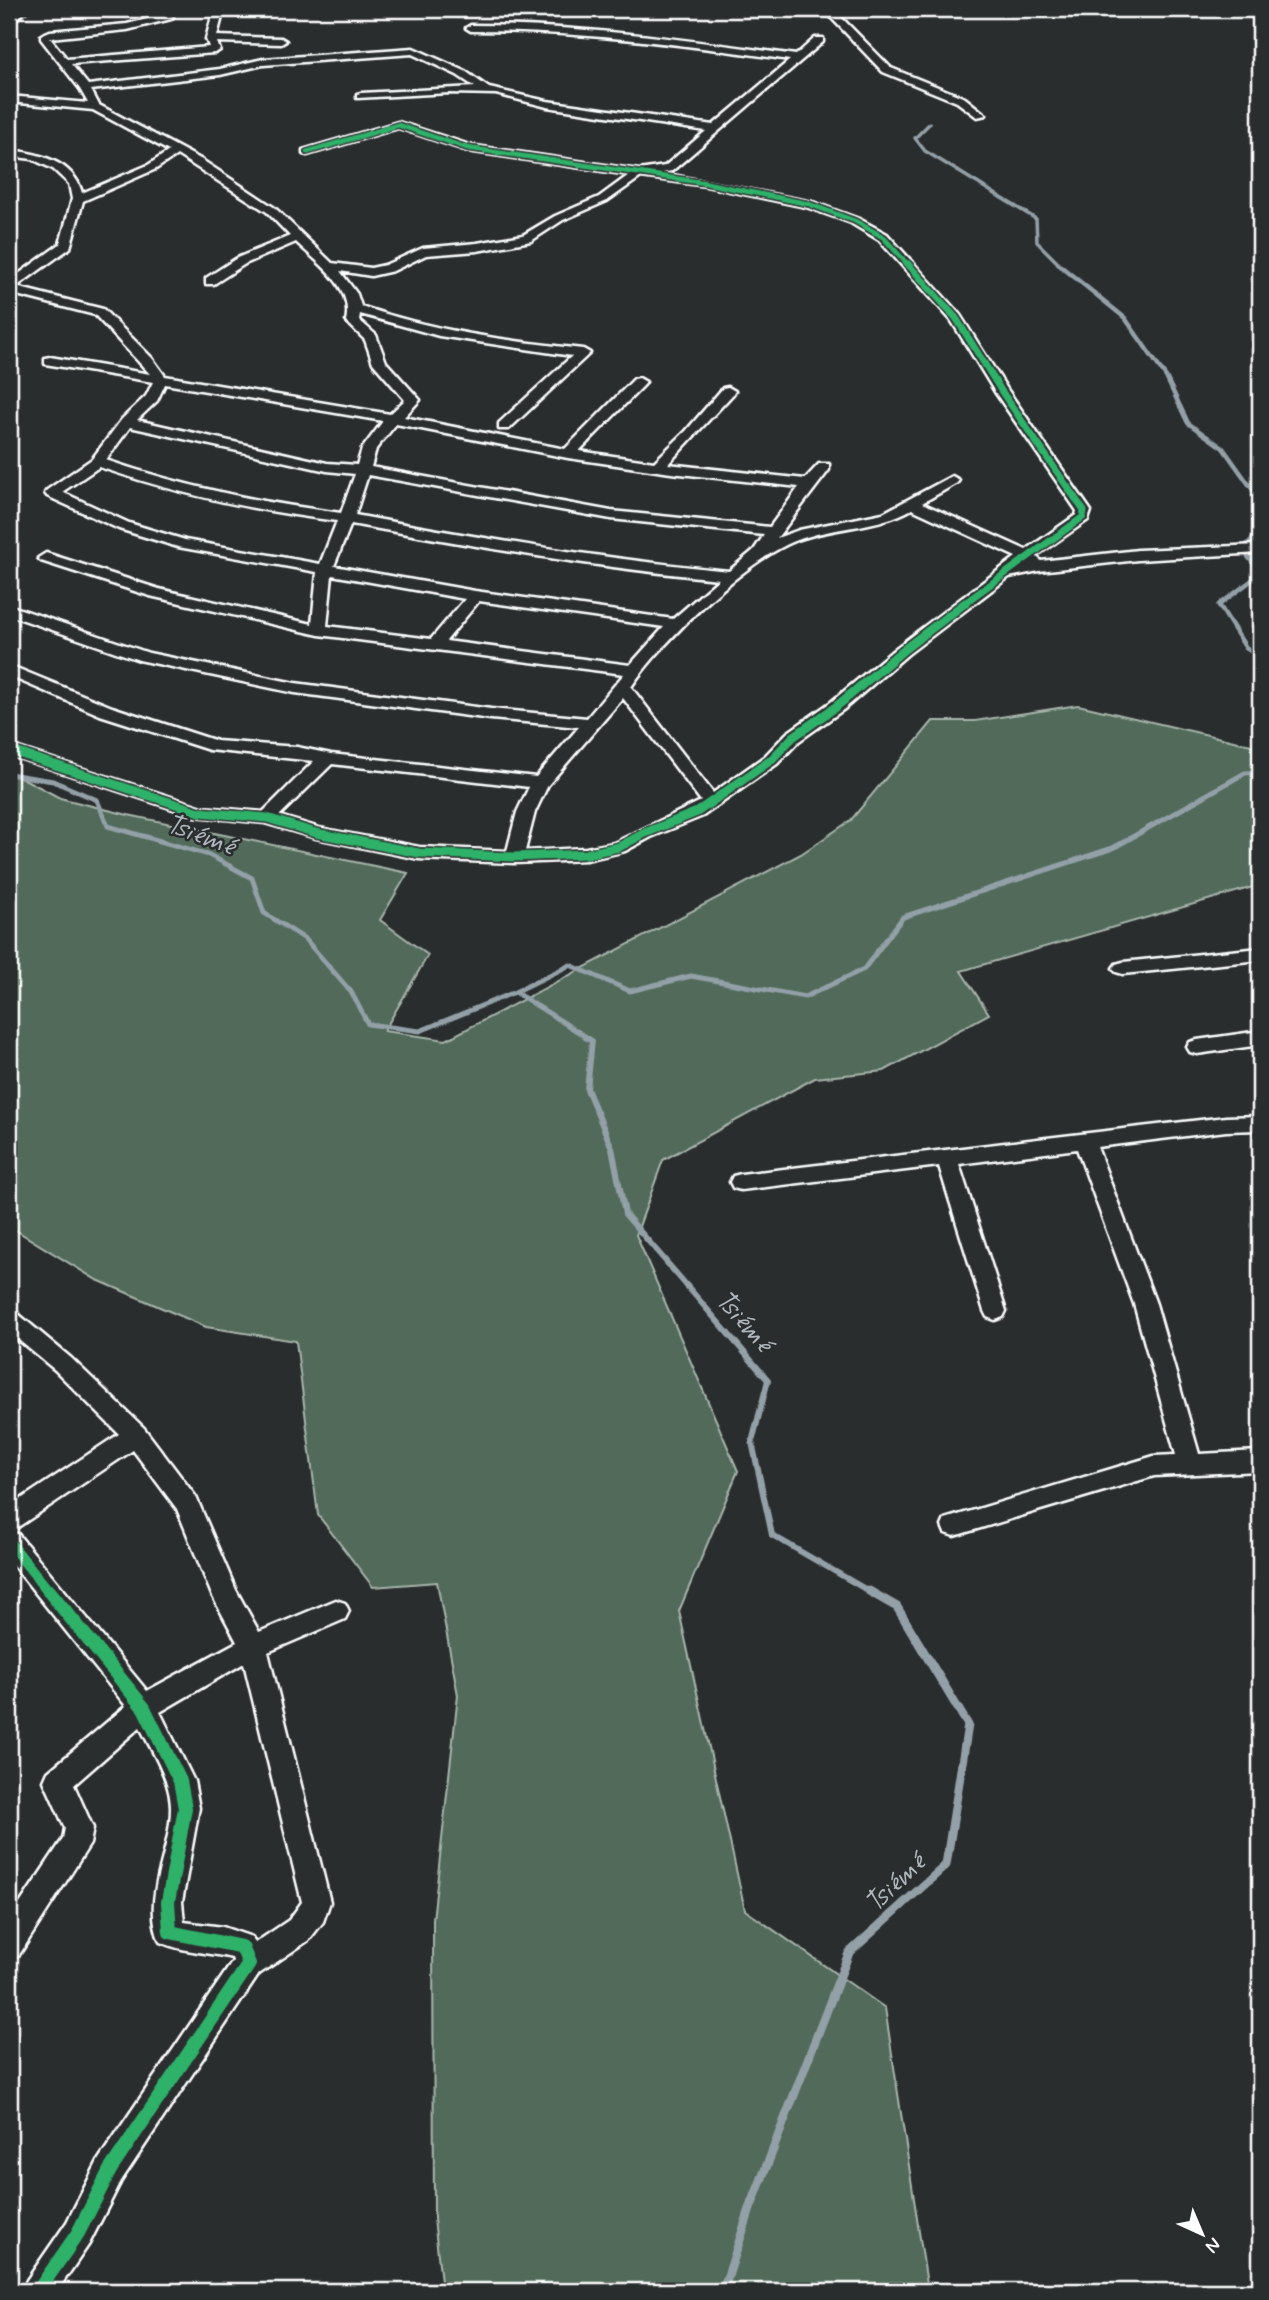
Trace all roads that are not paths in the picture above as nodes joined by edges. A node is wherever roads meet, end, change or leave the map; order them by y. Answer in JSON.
{"nodes":[{"id":1,"x":24,"y":9,"type":"edge"},
{"id":2,"x":219,"y":9,"type":"edge"},
{"id":3,"x":828,"y":9,"type":"edge"},
{"id":4,"x":167,"y":18,"type":"dead end"},
{"id":5,"x":9,"y":21,"type":"edge"},
{"id":6,"x":471,"y":28,"type":"dead end"},
{"id":7,"x":211,"y":39,"type":"junction"},
{"id":8,"x":819,"y":40,"type":"dead end"},
{"id":9,"x":281,"y":41,"type":"dead end"},
{"id":10,"x":215,"y":50,"type":"junction"},
{"id":11,"x":797,"y":58,"type":"junction"},
{"id":12,"x":64,"y":62,"type":"junction"},
{"id":13,"x":220,"y":72,"type":"junction"},
{"id":14,"x":85,"y":88,"type":"junction"},
{"id":15,"x":485,"y":90,"type":"junction"},
{"id":16,"x":361,"y":96,"type":"dead end"},
{"id":17,"x":9,"y":99,"type":"edge"},
{"id":18,"x":96,"y":107,"type":"junction"},
{"id":19,"x":981,"y":115,"type":"dead end"},
{"id":20,"x":716,"y":129,"type":"junction"},
{"id":21,"x":176,"y":151,"type":"junction"},
{"id":22,"x":307,"y":152,"type":"dead end"},
{"id":23,"x":9,"y":153,"type":"edge"},
{"id":24,"x":639,"y":173,"type":"junction"},
{"id":25,"x":672,"y":173,"type":"junction"},
{"id":26,"x":78,"y":200,"type":"junction"},
{"id":27,"x":297,"y":237,"type":"junction"},
{"id":28,"x":328,"y":266,"type":"junction"},
{"id":29,"x":209,"y":281,"type":"dead end"},
{"id":30,"x":9,"y":287,"type":"edge"},
{"id":31,"x":355,"y":307,"type":"junction"},
{"id":32,"x":50,"y":361,"type":"dead end"},
{"id":33,"x":161,"y":380,"type":"junction"},
{"id":34,"x":639,"y":382,"type":"dead end"},
{"id":35,"x":728,"y":391,"type":"dead end"},
{"id":36,"x":393,"y":420,"type":"junction"},
{"id":37,"x":127,"y":422,"type":"junction"},
{"id":38,"x":504,"y":426,"type":"dead end"},
{"id":39,"x":568,"y":454,"type":"junction"},
{"id":40,"x":97,"y":462,"type":"junction"},
{"id":41,"x":657,"y":467,"type":"junction"},
{"id":42,"x":824,"y":467,"type":"dead end"},
{"id":43,"x":362,"y":470,"type":"junction"},
{"id":44,"x":951,"y":480,"type":"dead end"},
{"id":45,"x":809,"y":484,"type":"junction"},
{"id":46,"x":911,"y":503,"type":"junction"},
{"id":47,"x":345,"y":518,"type":"junction"},
{"id":48,"x":775,"y":532,"type":"junction"},
{"id":49,"x":1260,"y":549,"type":"edge"},
{"id":50,"x":759,"y":553,"type":"junction"},
{"id":51,"x":46,"y":558,"type":"dead end"},
{"id":52,"x":1033,"y":561,"type":"junction"},
{"id":53,"x":325,"y":570,"type":"junction"},
{"id":54,"x":733,"y":576,"type":"junction"},
{"id":55,"x":475,"y":596,"type":"junction"},
{"id":56,"x":9,"y":611,"type":"edge"},
{"id":57,"x":676,"y":624,"type":"junction"},
{"id":58,"x":319,"y":630,"type":"junction"},
{"id":59,"x":434,"y":646,"type":"junction"},
{"id":60,"x":9,"y":670,"type":"edge"},
{"id":61,"x":633,"y":670,"type":"junction"},
{"id":62,"x":624,"y":687,"type":"junction"},
{"id":63,"x":590,"y":723,"type":"junction"},
{"id":64,"x":9,"y":750,"type":"edge"},
{"id":65,"x":331,"y":758,"type":"junction"},
{"id":66,"x":540,"y":783,"type":"junction"},
{"id":67,"x":710,"y":801,"type":"junction"},
{"id":68,"x":267,"y":818,"type":"junction"},
{"id":69,"x":514,"y":857,"type":"junction"},
{"id":70,"x":1260,"y":954,"type":"edge"},
{"id":71,"x":1123,"y":968,"type":"dead end"},
{"id":72,"x":1260,"y":1038,"type":"edge"},
{"id":73,"x":1197,"y":1047,"type":"dead end"},
{"id":74,"x":1260,"y":1123,"type":"edge"},
{"id":75,"x":1085,"y":1142,"type":"junction"},
{"id":76,"x":947,"y":1159,"type":"junction"},
{"id":77,"x":741,"y":1182,"type":"dead end"},
{"id":78,"x":995,"y":1311,"type":"dead end"},
{"id":79,"x":9,"y":1319,"type":"edge"},
{"id":80,"x":136,"y":1435,"type":"junction"},
{"id":81,"x":1260,"y":1461,"type":"edge"},
{"id":82,"x":1190,"y":1464,"type":"junction"},
{"id":83,"x":9,"y":1520,"type":"edge"},
{"id":84,"x":954,"y":1526,"type":"dead end"},
{"id":85,"x":9,"y":1542,"type":"edge"},
{"id":86,"x":336,"y":1611,"type":"dead end"},
{"id":87,"x":253,"y":1646,"type":"junction"},
{"id":88,"x":144,"y":1708,"type":"junction"},
{"id":89,"x":9,"y":1945,"type":"edge"},
{"id":90,"x":249,"y":1964,"type":"junction"},
{"id":91,"x":38,"y":2291,"type":"edge"}],
"edges":[{"from":1,"to":5,"type":"street"},
{"from":2,"to":7,"type":"street"},
{"from":3,"to":19,"type":"street"},
{"from":4,"to":12,"type":"street"},
{"from":6,"to":11,"type":"street"},
{"from":7,"to":9,"type":"street"},
{"from":7,"to":10,"type":"street"},
{"from":8,"to":11,"type":"street"},
{"from":10,"to":12,"type":"street"},
{"from":10,"to":13,"type":"street"},
{"from":11,"to":20,"type":"street"},
{"from":12,"to":14,"type":"street"},
{"from":13,"to":14,"type":"street"},
{"from":13,"to":15,"type":"street"},
{"from":14,"to":18,"type":"street"},
{"from":15,"to":16,"type":"street"},
{"from":15,"to":20,"type":"street"},
{"from":17,"to":18,"type":"street"},
{"from":18,"to":21,"type":"street"},
{"from":20,"to":25,"type":"street"},
{"from":21,"to":26,"type":"street"},
{"from":21,"to":27,"type":"street"},
{"from":22,"to":24,"type":"street"},
{"from":23,"to":26,"type":"street"},
{"from":24,"to":25,"type":"street"},
{"from":24,"to":28,"type":"street"},
{"from":25,"to":52,"type":"street"},
{"from":26,"to":30,"type":"street"},
{"from":27,"to":28,"type":"street"},
{"from":27,"to":29,"type":"street"},
{"from":28,"to":31,"type":"street"},
{"from":30,"to":33,"type":"street"},
{"from":31,"to":36,"type":"street"},
{"from":31,"to":38,"type":"street"},
{"from":32,"to":33,"type":"street"},
{"from":33,"to":36,"type":"street"},
{"from":33,"to":37,"type":"street"},
{"from":34,"to":39,"type":"street"},
{"from":35,"to":41,"type":"street"},
{"from":36,"to":39,"type":"street"},
{"from":36,"to":43,"type":"street"},
{"from":37,"to":40,"type":"street"},
{"from":37,"to":43,"type":"street"},
{"from":39,"to":41,"type":"street"},
{"from":40,"to":47,"type":"street"},
{"from":40,"to":53,"type":"street"},
{"from":41,"to":45,"type":"street"},
{"from":42,"to":45,"type":"street"},
{"from":43,"to":47,"type":"street"},
{"from":43,"to":48,"type":"street"},
{"from":44,"to":46,"type":"street"},
{"from":45,"to":48,"type":"street"},
{"from":46,"to":50,"type":"street"},
{"from":46,"to":52,"type":"street"},
{"from":47,"to":53,"type":"street"},
{"from":47,"to":54,"type":"street"},
{"from":48,"to":50,"type":"street"},
{"from":49,"to":52,"type":"street"},
{"from":50,"to":54,"type":"street"},
{"from":51,"to":58,"type":"street"},
{"from":52,"to":67,"type":"street"},
{"from":53,"to":55,"type":"street"},
{"from":53,"to":58,"type":"street"},
{"from":54,"to":57,"type":"street"},
{"from":55,"to":57,"type":"street"},
{"from":55,"to":59,"type":"street"},
{"from":56,"to":63,"type":"street"},
{"from":57,"to":61,"type":"street"},
{"from":58,"to":59,"type":"street"},
{"from":59,"to":61,"type":"street"},
{"from":60,"to":65,"type":"street"},
{"from":61,"to":62,"type":"street"},
{"from":62,"to":63,"type":"street"},
{"from":62,"to":67,"type":"street"},
{"from":63,"to":66,"type":"street"},
{"from":64,"to":68,"type":"street"},
{"from":65,"to":66,"type":"street"},
{"from":65,"to":68,"type":"street"},
{"from":66,"to":69,"type":"street"},
{"from":67,"to":69,"type":"street"},
{"from":68,"to":69,"type":"street"},
{"from":70,"to":71,"type":"street"},
{"from":72,"to":73,"type":"street"},
{"from":74,"to":75,"type":"street"},
{"from":75,"to":76,"type":"street"},
{"from":75,"to":82,"type":"street"},
{"from":76,"to":77,"type":"street"},
{"from":76,"to":78,"type":"street"},
{"from":79,"to":80,"type":"street"},
{"from":80,"to":83,"type":"street"},
{"from":80,"to":87,"type":"street"},
{"from":81,"to":82,"type":"street"},
{"from":82,"to":84,"type":"street"},
{"from":85,"to":88,"type":"street"},
{"from":86,"to":87,"type":"street"},
{"from":87,"to":88,"type":"street"},
{"from":87,"to":90,"type":"street"},
{"from":88,"to":89,"type":"street"},
{"from":88,"to":90,"type":"street"},
{"from":90,"to":91,"type":"street"}]}
